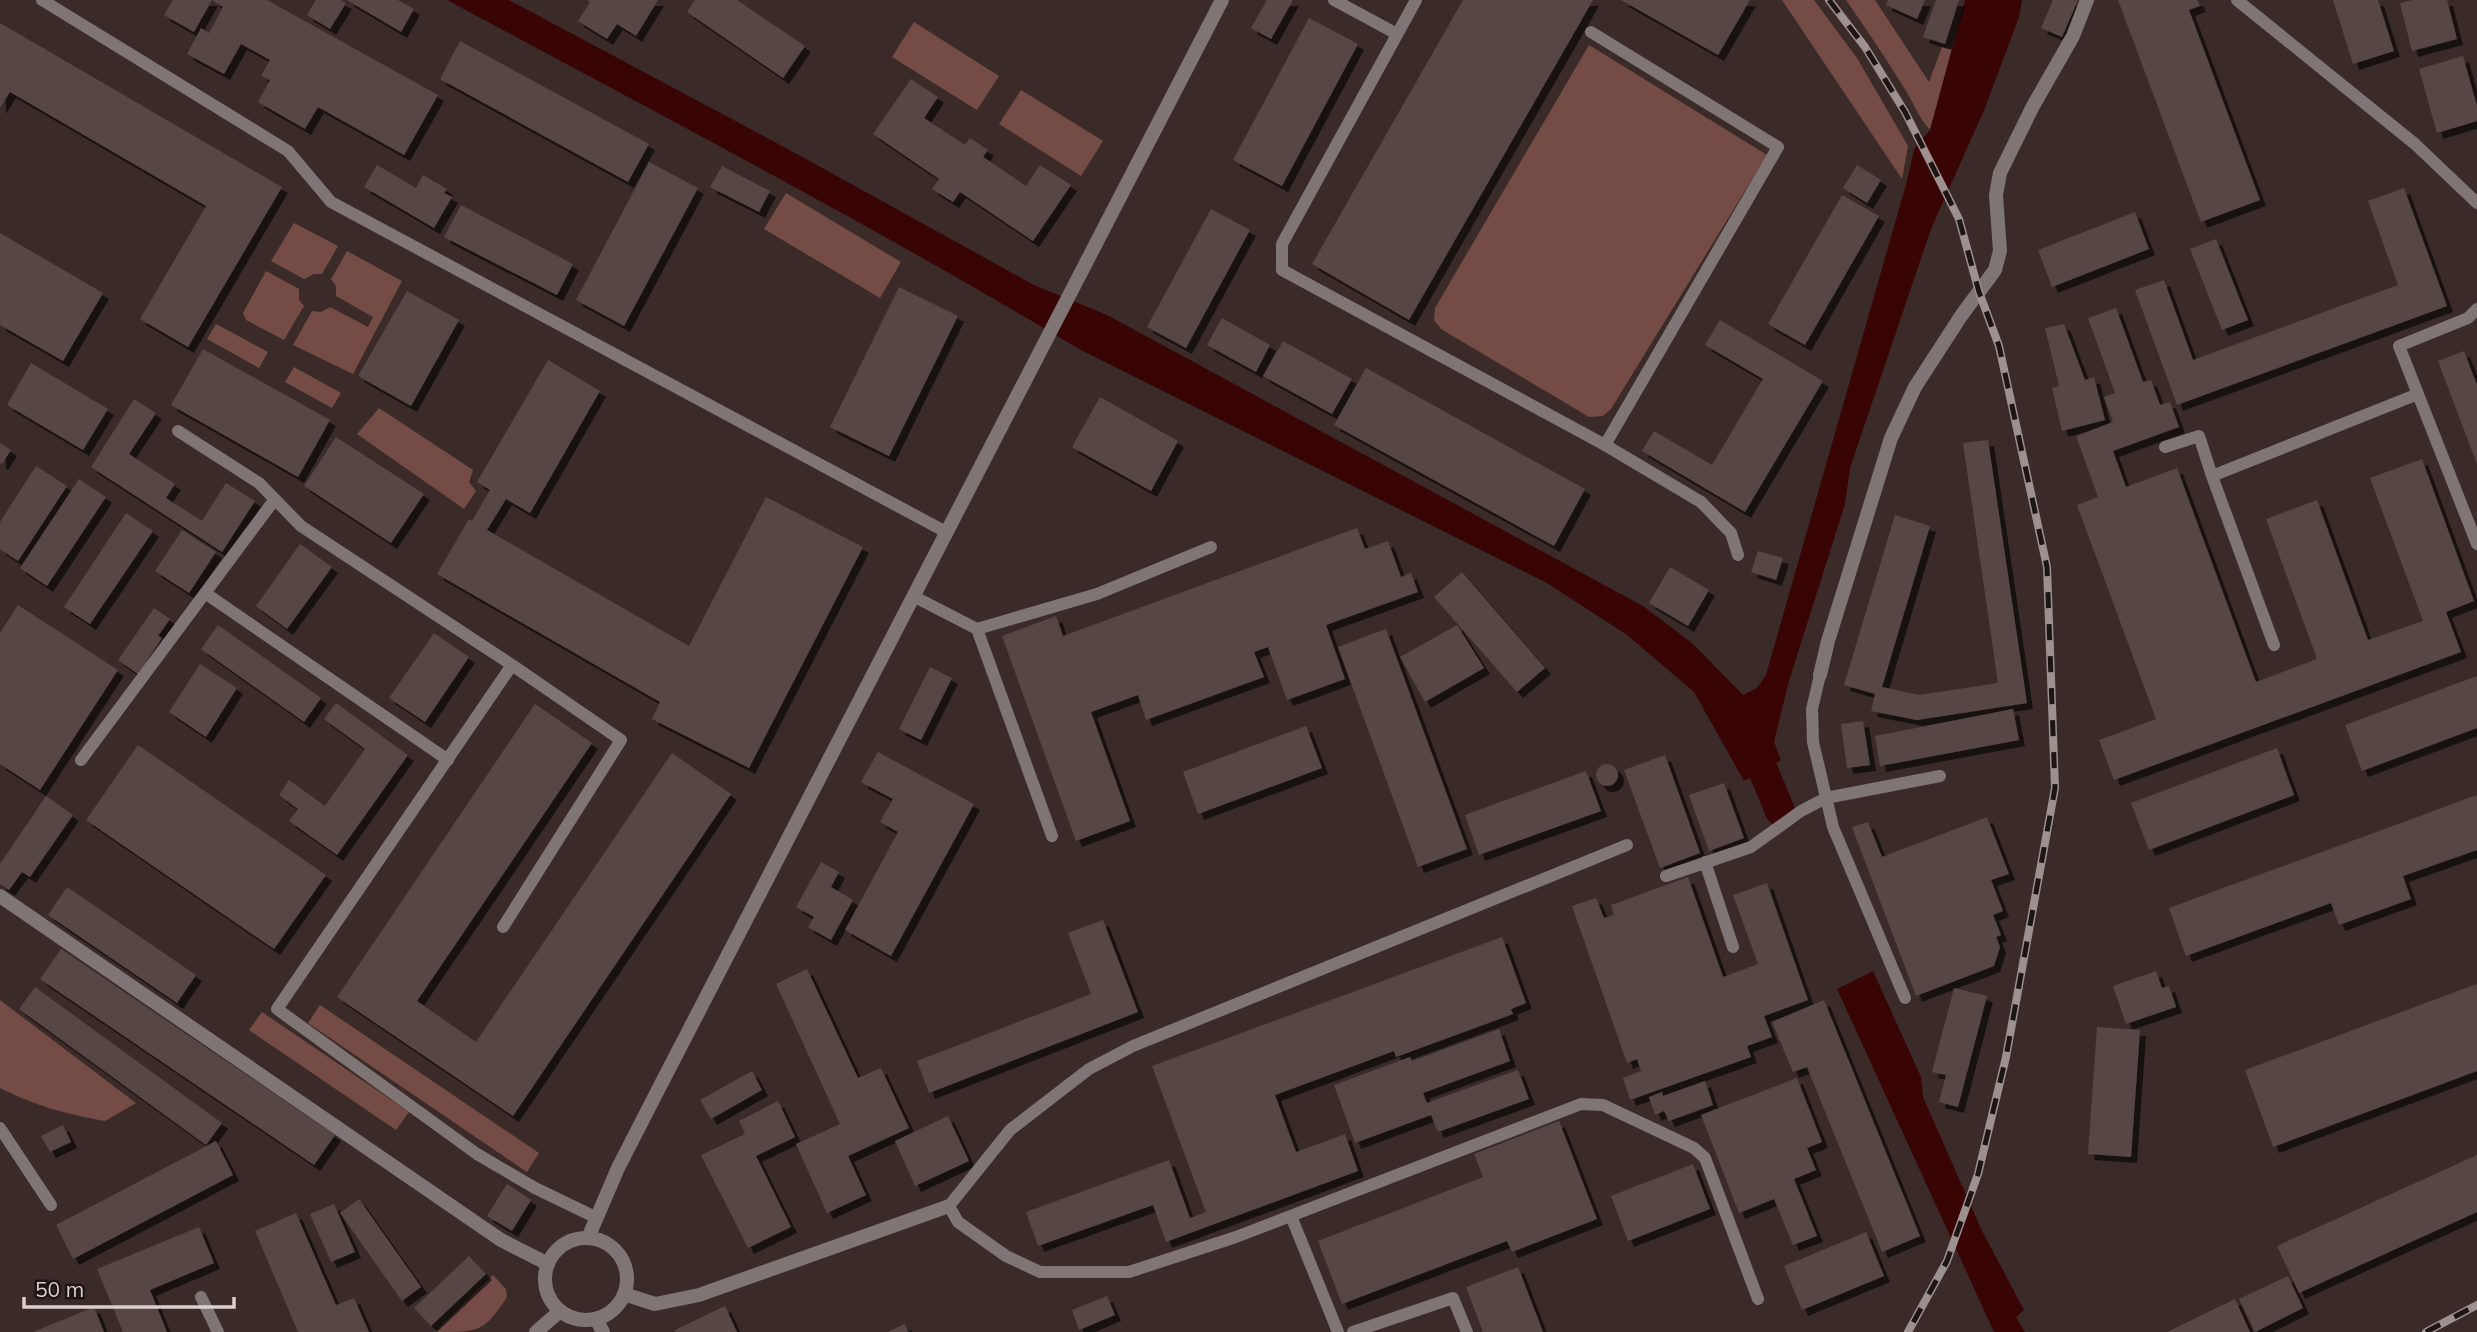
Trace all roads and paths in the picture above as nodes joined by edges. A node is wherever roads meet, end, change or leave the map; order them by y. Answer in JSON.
{"nodes":[{"id":1,"x":41,"y":0,"type":"edge"},
{"id":2,"x":1222,"y":0,"type":"edge"},
{"id":3,"x":1334,"y":0,"type":"edge"},
{"id":4,"x":1416,"y":0,"type":"edge"},
{"id":5,"x":2087,"y":0,"type":"edge"},
{"id":6,"x":2237,"y":0,"type":"edge"},
{"id":7,"x":1591,"y":32,"type":"dead end"},
{"id":8,"x":1396,"y":34,"type":"junction"},
{"id":9,"x":2477,"y":203,"type":"edge"},
{"id":10,"x":2477,"y":309,"type":"edge"},
{"id":11,"x":2418,"y":394,"type":"junction"},
{"id":12,"x":178,"y":431,"type":"dead end"},
{"id":13,"x":1605,"y":445,"type":"junction"},
{"id":14,"x":2165,"y":447,"type":"dead end"},
{"id":15,"x":2211,"y":476,"type":"junction"},
{"id":16,"x":275,"y":499,"type":"junction"},
{"id":17,"x":947,"y":532,"type":"junction"},
{"id":18,"x":2477,"y":544,"type":"edge"},
{"id":19,"x":1211,"y":547,"type":"dead end"},
{"id":20,"x":1738,"y":555,"type":"dead end"},
{"id":21,"x":205,"y":593,"type":"junction"},
{"id":22,"x":913,"y":596,"type":"junction"},
{"id":23,"x":977,"y":629,"type":"junction"},
{"id":24,"x":2274,"y":645,"type":"dead end"},
{"id":25,"x":512,"y":665,"type":"junction"},
{"id":26,"x":1821,"y":675,"type":"joint"},
{"id":27,"x":81,"y":760,"type":"dead end"},
{"id":28,"x":448,"y":760,"type":"junction"},
{"id":29,"x":1940,"y":776,"type":"dead end"},
{"id":30,"x":1826,"y":798,"type":"junction"},
{"id":31,"x":1052,"y":835,"type":"dead end"},
{"id":32,"x":1627,"y":845,"type":"dead end"},
{"id":33,"x":1705,"y":862,"type":"junction"},
{"id":34,"x":1666,"y":876,"type":"dead end"},
{"id":35,"x":0,"y":896,"type":"edge"},
{"id":36,"x":503,"y":927,"type":"dead end"},
{"id":37,"x":1733,"y":947,"type":"dead end"},
{"id":38,"x":1905,"y":998,"type":"dead end"},
{"id":39,"x":0,"y":1128,"type":"edge"},
{"id":40,"x":51,"y":1205,"type":"dead end"},
{"id":41,"x":949,"y":1206,"type":"junction"},
{"id":42,"x":1291,"y":1216,"type":"junction"},
{"id":43,"x":597,"y":1218,"type":"junction"},
{"id":44,"x":588,"y":1238,"type":"junction"},
{"id":45,"x":548,"y":1265,"type":"junction"},
{"id":46,"x":624,"y":1294,"type":"junction"},
{"id":47,"x":201,"y":1297,"type":"dead end"},
{"id":48,"x":1758,"y":1299,"type":"dead end"},
{"id":49,"x":560,"y":1311,"type":"junction"},
{"id":50,"x":599,"y":1325,"type":"edge"},
{"id":51,"x":218,"y":1332,"type":"edge"},
{"id":52,"x":536,"y":1332,"type":"edge"},
{"id":53,"x":1338,"y":1332,"type":"edge"},
{"id":54,"x":1353,"y":1332,"type":"edge"},
{"id":55,"x":1467,"y":1332,"type":"edge"}],
"edges":[{"from":1,"to":17,"type":"lane"},
{"from":2,"to":17,"type":"street"},
{"from":3,"to":8,"type":"lane"},
{"from":4,"to":8,"type":"lane"},
{"from":5,"to":26,"type":"street"},
{"from":6,"to":9,"type":"lane"},
{"from":7,"to":13,"type":"lane"},
{"from":8,"to":13,"type":"lane"},
{"from":10,"to":11,"type":"lane"},
{"from":11,"to":15,"type":"lane"},
{"from":11,"to":18,"type":"lane"},
{"from":12,"to":16,"type":"lane"},
{"from":13,"to":20,"type":"lane"},
{"from":14,"to":15,"type":"lane"},
{"from":15,"to":24,"type":"lane"},
{"from":16,"to":21,"type":"lane"},
{"from":16,"to":25,"type":"lane"},
{"from":17,"to":22,"type":"street"},
{"from":19,"to":23,"type":"lane"},
{"from":21,"to":27,"type":"lane"},
{"from":21,"to":28,"type":"lane"},
{"from":22,"to":23,"type":"lane"},
{"from":22,"to":43,"type":"street"},
{"from":23,"to":31,"type":"lane"},
{"from":25,"to":28,"type":"lane"},
{"from":25,"to":36,"type":"lane"},
{"from":26,"to":30,"type":"lane"},
{"from":28,"to":43,"type":"lane"},
{"from":29,"to":30,"type":"lane"},
{"from":30,"to":33,"type":"lane"},
{"from":30,"to":38,"type":"lane"},
{"from":32,"to":41,"type":"lane"},
{"from":33,"to":34,"type":"lane"},
{"from":33,"to":37,"type":"lane"},
{"from":35,"to":45,"type":"street"},
{"from":39,"to":40,"type":"lane"},
{"from":41,"to":42,"type":"lane"},
{"from":41,"to":46,"type":"street"},
{"from":42,"to":48,"type":"lane"},
{"from":42,"to":53,"type":"lane"},
{"from":43,"to":44,"type":"street"},
{"from":44,"to":45,"type":"street"},
{"from":44,"to":46,"type":"street"},
{"from":45,"to":49,"type":"street"},
{"from":46,"to":50,"type":"street"},
{"from":47,"to":51,"type":"lane"},
{"from":49,"to":50,"type":"street"},
{"from":49,"to":52,"type":"street"},
{"from":54,"to":55,"type":"lane"}]}
